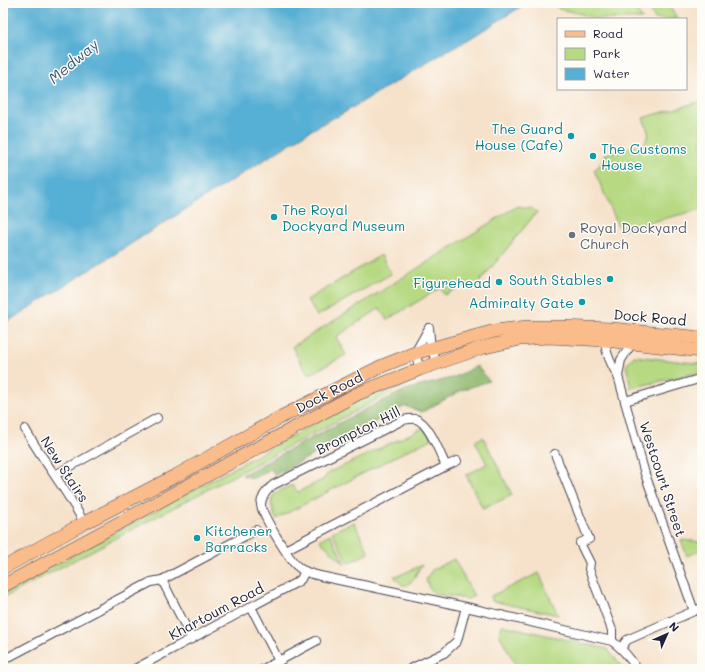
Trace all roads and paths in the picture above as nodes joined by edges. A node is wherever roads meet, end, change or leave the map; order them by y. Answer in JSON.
{"nodes":[{"id":1,"x":702,"y":338,"type":"edge"},
{"id":2,"x":605,"y":340,"type":"junction"},
{"id":3,"x":630,"y":343,"type":"junction"},
{"id":4,"x":431,"y":349,"type":"junction"},
{"id":5,"x":702,"y":351,"type":"edge"},
{"id":6,"x":415,"y":354,"type":"junction"},
{"id":7,"x":437,"y":363,"type":"junction"},
{"id":8,"x":420,"y":369,"type":"junction"},
{"id":9,"x":618,"y":376,"type":"junction"},
{"id":10,"x":702,"y":378,"type":"edge"},
{"id":11,"x":625,"y":401,"type":"junction"},
{"id":12,"x":157,"y":418,"type":"dead end"},
{"id":13,"x":25,"y":429,"type":"dead end"},
{"id":14,"x":555,"y":454,"type":"dead end"},
{"id":15,"x":457,"y":461,"type":"dead end"},
{"id":16,"x":446,"y":466,"type":"junction"},
{"id":17,"x":55,"y":475,"type":"junction"},
{"id":18,"x":84,"y":523,"type":"junction"},
{"id":19,"x":256,"y":530,"type":"dead end"},
{"id":20,"x":92,"y":539,"type":"junction"},
{"id":21,"x":285,"y":550,"type":"junction"},
{"id":22,"x":25,"y":556,"type":"junction"},
{"id":23,"x":3,"y":568,"type":"edge"},
{"id":24,"x":33,"y":570,"type":"junction"},
{"id":25,"x":305,"y":571,"type":"junction"},
{"id":26,"x":162,"y":580,"type":"junction"},
{"id":27,"x":3,"y":586,"type":"edge"},
{"id":28,"x":251,"y":607,"type":"junction"},
{"id":29,"x":466,"y":607,"type":"junction"},
{"id":30,"x":698,"y":610,"type":"edge"},
{"id":31,"x":192,"y":639,"type":"junction"},
{"id":32,"x":316,"y":641,"type":"dead end"},
{"id":33,"x":612,"y":641,"type":"junction"},
{"id":34,"x":621,"y":648,"type":"junction"},
{"id":35,"x":3,"y":660,"type":"edge"},
{"id":36,"x":279,"y":661,"type":"junction"},
{"id":37,"x":135,"y":669,"type":"edge"},
{"id":38,"x":263,"y":669,"type":"edge"},
{"id":39,"x":410,"y":669,"type":"edge"},
{"id":40,"x":637,"y":669,"type":"edge"}],
"edges":[{"from":1,"to":4,"type":"main road","name":"Dock Road"},
{"from":2,"to":3,"type":"main road","name":"Dock Road"},
{"from":2,"to":7,"type":"main road","name":"Dock Road"},
{"from":2,"to":9,"type":"street","name":"Westcourt Street"},
{"from":3,"to":5,"type":"main road","name":"Dock Road"},
{"from":3,"to":9,"type":"street"},
{"from":4,"to":6,"type":"main road","name":"Dock Road"},
{"from":4,"to":6,"type":"street"},
{"from":4,"to":7,"type":"street"},
{"from":6,"to":8,"type":"street"},
{"from":6,"to":18,"type":"main road","name":"Dock Road"},
{"from":7,"to":8,"type":"main road","name":"Dock Road"},
{"from":8,"to":20,"type":"main road","name":"Dock Road"},
{"from":9,"to":11,"type":"street","name":"Westcourt Street"},
{"from":10,"to":11,"type":"street"},
{"from":11,"to":30,"type":"street","name":"Westcourt Street"},
{"from":12,"to":17,"type":"street"},
{"from":13,"to":17,"type":"street","name":"New Stairs"},
{"from":14,"to":33,"type":"street"},
{"from":15,"to":16,"type":"street"},
{"from":16,"to":21,"type":"street"},
{"from":16,"to":21,"type":"street","name":"Brompton Hill"},
{"from":17,"to":18,"type":"street","name":"New Stairs"},
{"from":18,"to":20,"type":"main road"},
{"from":18,"to":22,"type":"main road","name":"Dock Road"},
{"from":19,"to":26,"type":"street"},
{"from":20,"to":24,"type":"main road","name":"Dock Road"},
{"from":21,"to":25,"type":"street","name":"Brompton Hill"},
{"from":22,"to":23,"type":"main road","name":"Dock Road"},
{"from":22,"to":24,"type":"main road"},
{"from":24,"to":27,"type":"main road","name":"Dock Road"},
{"from":25,"to":28,"type":"street","name":"Khartoum Road"},
{"from":25,"to":29,"type":"street","name":"Brompton Hill"},
{"from":26,"to":31,"type":"street"},
{"from":26,"to":35,"type":"street"},
{"from":28,"to":31,"type":"street","name":"Khartoum Road"},
{"from":28,"to":36,"type":"street"},
{"from":29,"to":33,"type":"street","name":"Brompton Hill"},
{"from":29,"to":39,"type":"street"},
{"from":30,"to":34,"type":"street"},
{"from":31,"to":37,"type":"street","name":"Khartoum Road"},
{"from":32,"to":36,"type":"street"},
{"from":33,"to":34,"type":"street","name":"Brompton Hill"},
{"from":34,"to":40,"type":"street","name":"Brompton Hill"},
{"from":36,"to":38,"type":"street"}]}
